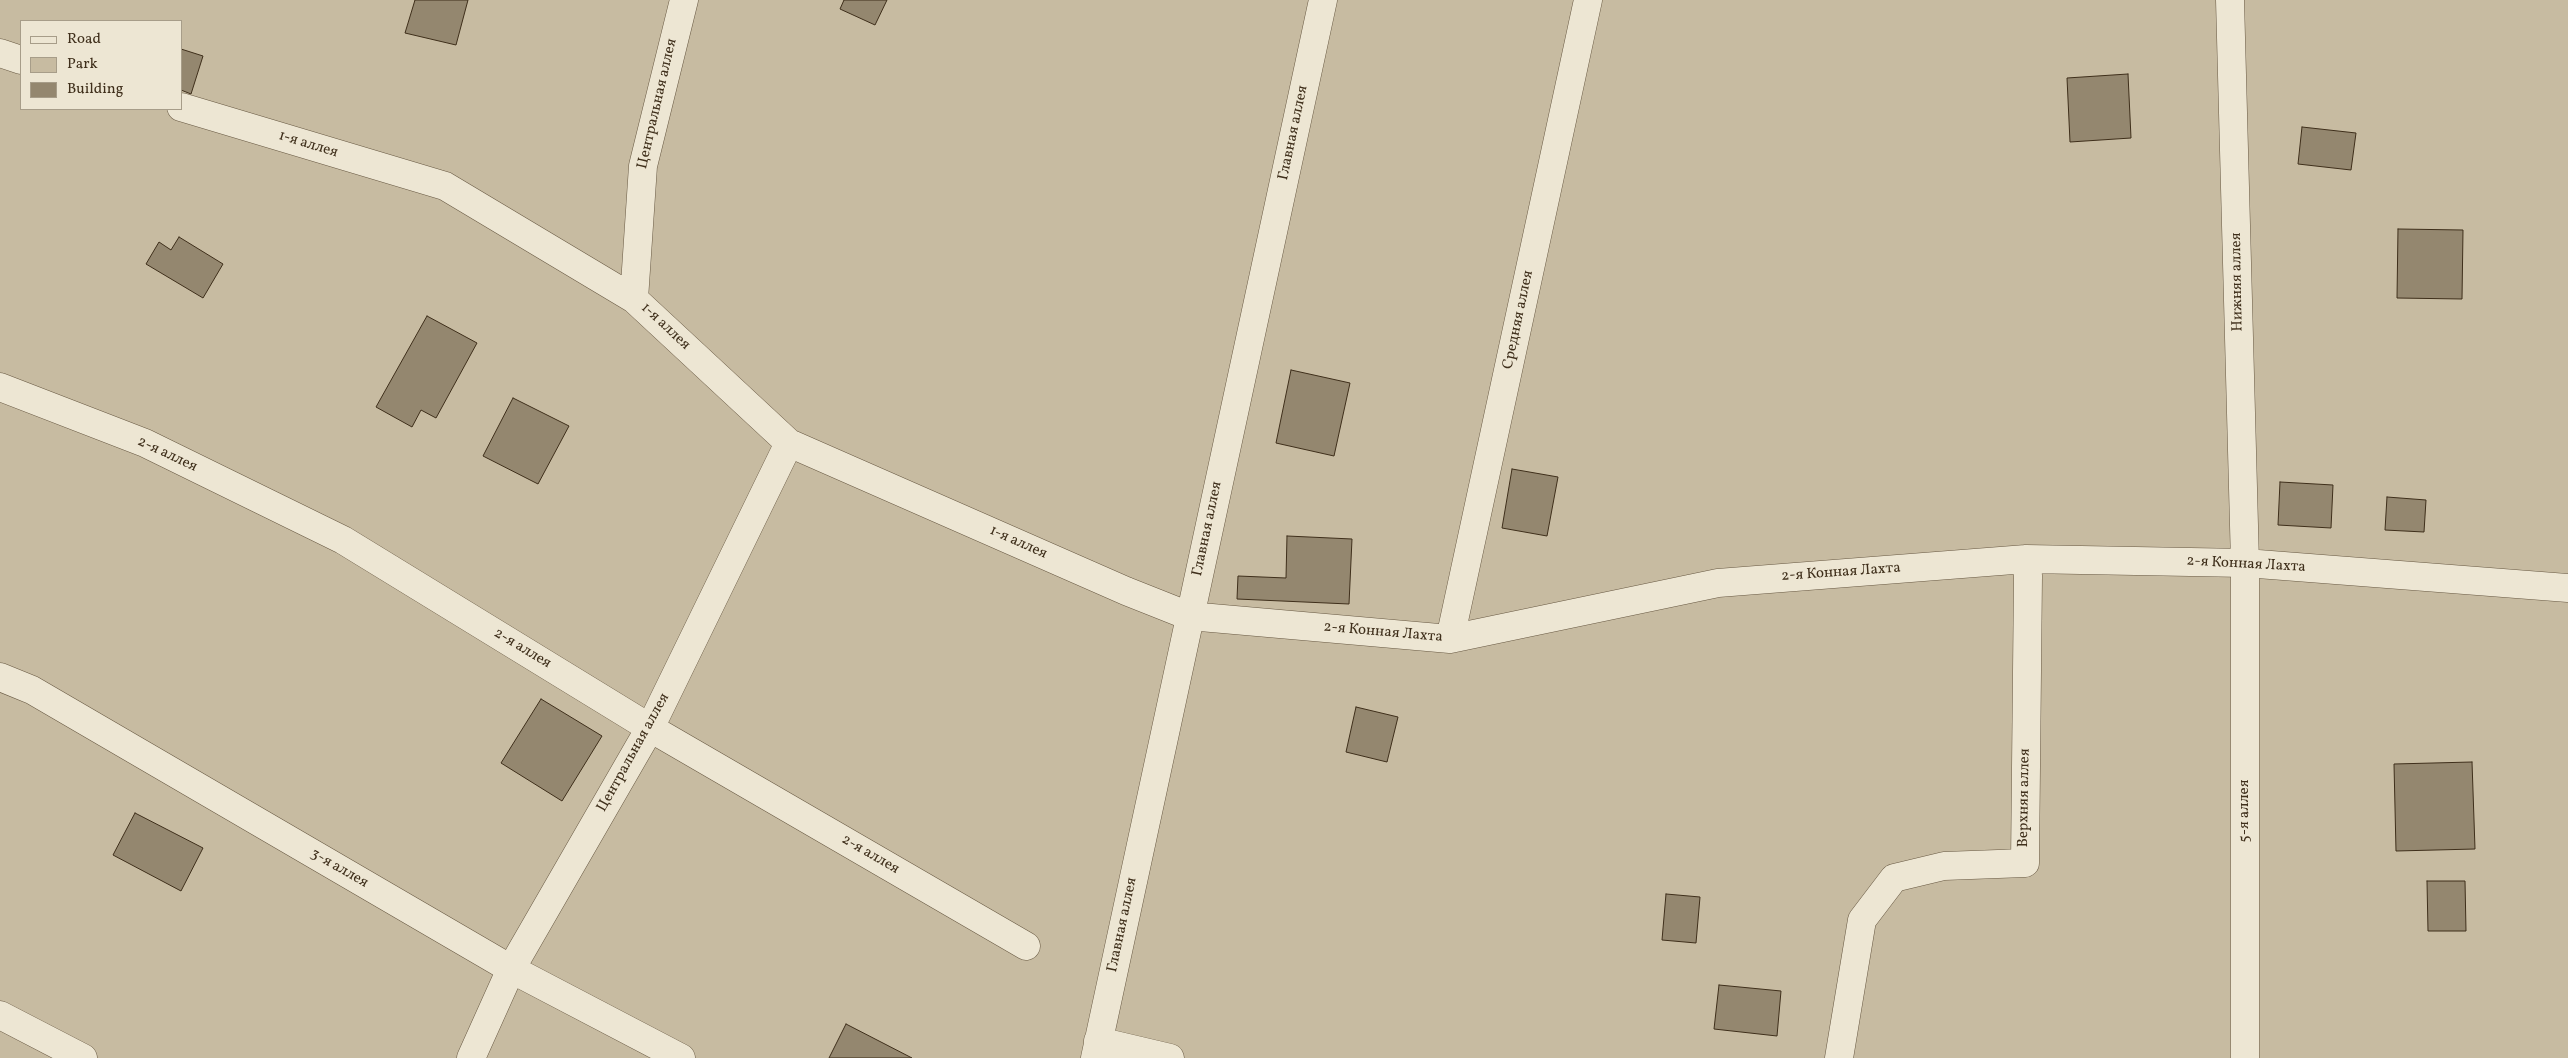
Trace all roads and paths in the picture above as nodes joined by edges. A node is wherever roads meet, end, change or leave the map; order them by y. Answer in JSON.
{"nodes":[{"id":1,"x":684,"y":0,"type":"edge"},
{"id":2,"x":1323,"y":0,"type":"edge"},
{"id":3,"x":1588,"y":0,"type":"edge"},
{"id":4,"x":2230,"y":0,"type":"edge"},
{"id":5,"x":0,"y":53,"type":"edge"},
{"id":6,"x":20,"y":60,"type":"edge"},
{"id":7,"x":182,"y":107,"type":"edge"},
{"id":8,"x":634,"y":299,"type":"junction"},
{"id":9,"x":0,"y":387,"type":"edge"},
{"id":10,"x":789,"y":443,"type":"junction"},
{"id":11,"x":2026,"y":559,"type":"junction"},
{"id":12,"x":2245,"y":563,"type":"junction"},
{"id":13,"x":2568,"y":588,"type":"edge"},
{"id":14,"x":1126,"y":590,"type":"joint"},
{"id":15,"x":1189,"y":616,"type":"junction"},
{"id":16,"x":1450,"y":639,"type":"junction"},
{"id":17,"x":0,"y":678,"type":"edge"},
{"id":18,"x":650,"y":728,"type":"junction"},
{"id":19,"x":1026,"y":946,"type":"dead end"},
{"id":20,"x":511,"y":969,"type":"junction"},
{"id":21,"x":0,"y":1015,"type":"edge"},
{"id":22,"x":1097,"y":1050,"type":"edge"},
{"id":23,"x":83,"y":1058,"type":"edge"},
{"id":24,"x":471,"y":1058,"type":"edge"},
{"id":25,"x":681,"y":1058,"type":"edge"},
{"id":26,"x":1170,"y":1058,"type":"edge"},
{"id":27,"x":1839,"y":1058,"type":"edge"},
{"id":28,"x":2245,"y":1058,"type":"edge"}],
"edges":[{"from":1,"to":8,"type":"street","name":"Центральная аллея"},
{"from":2,"to":15,"type":"street","name":"Главная аллея"},
{"from":3,"to":16,"type":"street","name":"Средняя аллея"},
{"from":4,"to":12,"type":"street","name":"Нижняя аллея"},
{"from":5,"to":6,"type":"street"},
{"from":7,"to":8,"type":"street","name":"1-я аллея"},
{"from":8,"to":10,"type":"street","name":"1-я аллея"},
{"from":9,"to":18,"type":"street","name":"2-я аллея"},
{"from":10,"to":14,"type":"street","name":"1-я аллея"},
{"from":10,"to":18,"type":"street","name":"Центральная аллея"},
{"from":11,"to":12,"type":"street","name":"2-я Конная Лахта"},
{"from":11,"to":16,"type":"street","name":"2-я Конная Лахта"},
{"from":11,"to":27,"type":"street","name":"Верхняя аллея"},
{"from":12,"to":13,"type":"street","name":"2-я Конная Лахта"},
{"from":12,"to":28,"type":"street","name":"5-я аллея"},
{"from":14,"to":15,"type":"street","name":"2-я Конная Лахта"},
{"from":15,"to":16,"type":"street","name":"2-я Конная Лахта"},
{"from":15,"to":22,"type":"street","name":"Главная аллея"},
{"from":17,"to":20,"type":"street","name":"3-я аллея"},
{"from":18,"to":19,"type":"street","name":"2-я аллея"},
{"from":18,"to":20,"type":"street","name":"Центральная аллея"},
{"from":20,"to":24,"type":"street","name":"Центральная аллея"},
{"from":20,"to":25,"type":"street","name":"3-я аллея"},
{"from":21,"to":23,"type":"street"},
{"from":22,"to":26,"type":"street"}]}
